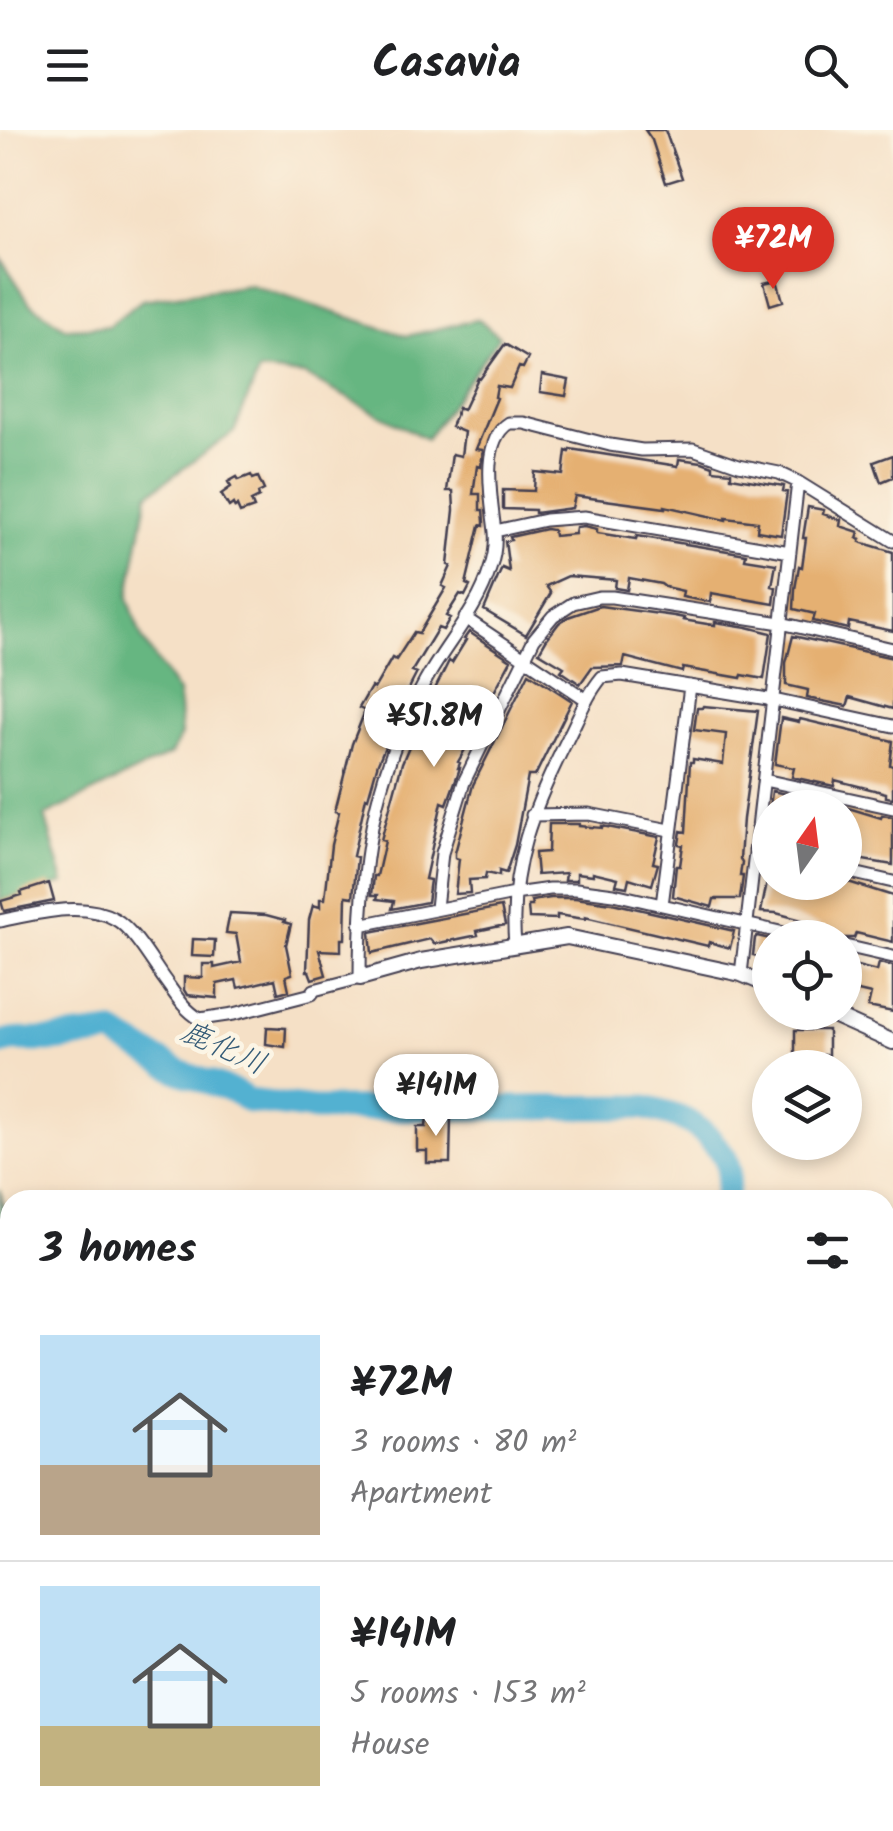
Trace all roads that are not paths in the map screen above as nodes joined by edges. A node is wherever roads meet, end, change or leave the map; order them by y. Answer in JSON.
{"nodes":[{"id":1,"x":798,"y":482,"type":"junction"},
{"id":2,"x":495,"y":531,"type":"junction"},
{"id":3,"x":893,"y":540,"type":"edge"},
{"id":4,"x":790,"y":552,"type":"junction"},
{"id":5,"x":465,"y":618,"type":"junction"},
{"id":6,"x":781,"y":624,"type":"junction"},
{"id":7,"x":893,"y":649,"type":"edge"},
{"id":8,"x":524,"y":658,"type":"junction"},
{"id":9,"x":690,"y":686,"type":"junction"},
{"id":10,"x":587,"y":700,"type":"junction"},
{"id":11,"x":774,"y":700,"type":"junction"},
{"id":12,"x":893,"y":726,"type":"edge"},
{"id":13,"x":764,"y":780,"type":"junction"},
{"id":14,"x":763,"y":790,"type":"edge"},
{"id":15,"x":893,"y":808,"type":"edge"},
{"id":16,"x":532,"y":814,"type":"junction"},
{"id":17,"x":670,"y":830,"type":"junction"},
{"id":18,"x":752,"y":875,"type":"edge"},
{"id":19,"x":862,"y":875,"type":"edge"},
{"id":20,"x":893,"y":882,"type":"edge"},
{"id":21,"x":514,"y":894,"type":"junction"},
{"id":22,"x":662,"y":904,"type":"junction"},
{"id":23,"x":436,"y":908,"type":"junction"},
{"id":24,"x":0,"y":921,"type":"edge"},
{"id":25,"x":746,"y":924,"type":"junction"},
{"id":26,"x":360,"y":925,"type":"junction"},
{"id":27,"x":752,"y":925,"type":"edge"},
{"id":28,"x":515,"y":945,"type":"junction"},
{"id":29,"x":862,"y":950,"type":"edge"},
{"id":30,"x":893,"y":957,"type":"edge"},
{"id":31,"x":740,"y":974,"type":"junction"},
{"id":32,"x":360,"y":978,"type":"junction"},
{"id":33,"x":752,"y":979,"type":"edge"},
{"id":34,"x":862,"y":1028,"type":"edge"},
{"id":35,"x":893,"y":1042,"type":"edge"}],
"edges":[{"from":1,"to":2,"type":"street"},
{"from":1,"to":3,"type":"street"},
{"from":1,"to":4,"type":"street"},
{"from":2,"to":4,"type":"street"},
{"from":2,"to":5,"type":"street"},
{"from":4,"to":6,"type":"street"},
{"from":5,"to":8,"type":"street"},
{"from":5,"to":26,"type":"street"},
{"from":6,"to":7,"type":"street"},
{"from":6,"to":8,"type":"street"},
{"from":6,"to":11,"type":"street"},
{"from":8,"to":10,"type":"street"},
{"from":8,"to":23,"type":"street"},
{"from":9,"to":10,"type":"street"},
{"from":9,"to":11,"type":"street"},
{"from":9,"to":17,"type":"street"},
{"from":10,"to":16,"type":"street"},
{"from":11,"to":12,"type":"street"},
{"from":11,"to":13,"type":"street"},
{"from":13,"to":14,"type":"street"},
{"from":13,"to":15,"type":"street"},
{"from":16,"to":17,"type":"street"},
{"from":16,"to":21,"type":"street"},
{"from":17,"to":22,"type":"street"},
{"from":18,"to":25,"type":"street"},
{"from":19,"to":20,"type":"street"},
{"from":21,"to":22,"type":"street"},
{"from":21,"to":23,"type":"street"},
{"from":21,"to":28,"type":"street"},
{"from":22,"to":25,"type":"street"},
{"from":23,"to":26,"type":"street"},
{"from":24,"to":32,"type":"street"},
{"from":25,"to":27,"type":"street"},
{"from":25,"to":31,"type":"street"},
{"from":26,"to":32,"type":"street"},
{"from":28,"to":31,"type":"street"},
{"from":28,"to":32,"type":"street"},
{"from":29,"to":30,"type":"street"},
{"from":31,"to":33,"type":"street"},
{"from":34,"to":35,"type":"street"}]}
